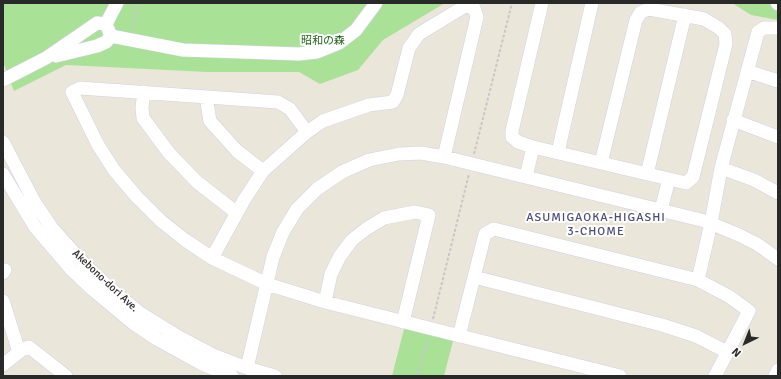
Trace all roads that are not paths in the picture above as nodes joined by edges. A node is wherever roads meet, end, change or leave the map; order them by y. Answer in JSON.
{"nodes":[{"id":1,"x":117,"y":3,"type":"edge"},
{"id":2,"x":376,"y":3,"type":"edge"},
{"id":3,"x":542,"y":3,"type":"edge"},
{"id":4,"x":592,"y":3,"type":"edge"},
{"id":5,"x":685,"y":14,"type":"junction"},
{"id":6,"x":106,"y":24,"type":"junction"},
{"id":7,"x":778,"y":28,"type":"edge"},
{"id":8,"x":111,"y":36,"type":"junction"},
{"id":9,"x":46,"y":58,"type":"junction"},
{"id":10,"x":747,"y":70,"type":"junction"},
{"id":11,"x":3,"y":80,"type":"edge"},
{"id":12,"x":778,"y":81,"type":"edge"},
{"id":13,"x":144,"y":92,"type":"junction"},
{"id":14,"x":206,"y":97,"type":"junction"},
{"id":15,"x":733,"y":120,"type":"junction"},
{"id":16,"x":307,"y":132,"type":"junction"},
{"id":17,"x":778,"y":137,"type":"edge"},
{"id":18,"x":3,"y":142,"type":"edge"},
{"id":19,"x":534,"y":146,"type":"junction"},
{"id":20,"x":558,"y":152,"type":"junction"},
{"id":21,"x":444,"y":157,"type":"junction"},
{"id":22,"x":601,"y":163,"type":"junction"},
{"id":23,"x":721,"y":168,"type":"junction"},
{"id":24,"x":263,"y":171,"type":"junction"},
{"id":25,"x":3,"y":174,"type":"edge"},
{"id":26,"x":647,"y":174,"type":"junction"},
{"id":27,"x":526,"y":177,"type":"junction"},
{"id":28,"x":669,"y":179,"type":"junction"},
{"id":29,"x":778,"y":193,"type":"edge"},
{"id":30,"x":662,"y":210,"type":"junction"},
{"id":31,"x":237,"y":213,"type":"junction"},
{"id":32,"x":711,"y":224,"type":"junction"},
{"id":33,"x":212,"y":258,"type":"junction"},
{"id":34,"x":778,"y":259,"type":"edge"},
{"id":35,"x":474,"y":277,"type":"junction"},
{"id":36,"x":698,"y":280,"type":"junction"},
{"id":37,"x":267,"y":284,"type":"junction"},
{"id":38,"x":3,"y":301,"type":"edge"},
{"id":39,"x":325,"y":302,"type":"junction"},
{"id":40,"x":403,"y":322,"type":"junction"},
{"id":41,"x":459,"y":336,"type":"junction"},
{"id":42,"x":19,"y":352,"type":"junction"},
{"id":43,"x":727,"y":352,"type":"junction"},
{"id":44,"x":3,"y":365,"type":"edge"},
{"id":45,"x":247,"y":368,"type":"junction"},
{"id":46,"x":778,"y":370,"type":"edge"},
{"id":47,"x":66,"y":376,"type":"edge"},
{"id":48,"x":232,"y":376,"type":"edge"},
{"id":49,"x":275,"y":376,"type":"edge"},
{"id":50,"x":620,"y":376,"type":"edge"},
{"id":51,"x":716,"y":376,"type":"edge"},
{"id":52,"x":775,"y":376,"type":"edge"}],
"edges":[{"from":1,"to":6,"type":"street"},
{"from":2,"to":8,"type":"street"},
{"from":3,"to":19,"type":"street"},
{"from":4,"to":20,"type":"street"},
{"from":5,"to":22,"type":"street"},
{"from":5,"to":26,"type":"street"},
{"from":5,"to":28,"type":"street"},
{"from":6,"to":8,"type":"street"},
{"from":6,"to":9,"type":"street"},
{"from":7,"to":10,"type":"street"},
{"from":8,"to":9,"type":"street"},
{"from":9,"to":11,"type":"street"},
{"from":10,"to":12,"type":"street"},
{"from":10,"to":15,"type":"street"},
{"from":13,"to":14,"type":"street"},
{"from":13,"to":31,"type":"street"},
{"from":13,"to":33,"type":"street"},
{"from":14,"to":16,"type":"street"},
{"from":14,"to":24,"type":"street"},
{"from":15,"to":17,"type":"street"},
{"from":15,"to":23,"type":"street"},
{"from":16,"to":21,"type":"street"},
{"from":16,"to":24,"type":"street"},
{"from":18,"to":45,"type":"street","name":"Akebono-dori Ave."},
{"from":19,"to":20,"type":"street"},
{"from":19,"to":27,"type":"street"},
{"from":20,"to":22,"type":"street"},
{"from":21,"to":27,"type":"street"},
{"from":21,"to":37,"type":"street"},
{"from":22,"to":26,"type":"street"},
{"from":23,"to":29,"type":"street"},
{"from":23,"to":32,"type":"street"},
{"from":24,"to":31,"type":"street"},
{"from":25,"to":48,"type":"street","name":"Akebono-dori Ave."},
{"from":26,"to":28,"type":"street"},
{"from":27,"to":30,"type":"street"},
{"from":28,"to":30,"type":"street"},
{"from":30,"to":32,"type":"street"},
{"from":31,"to":33,"type":"street"},
{"from":32,"to":34,"type":"street"},
{"from":32,"to":36,"type":"street"},
{"from":33,"to":37,"type":"street"},
{"from":35,"to":36,"type":"street"},
{"from":35,"to":41,"type":"street"},
{"from":35,"to":43,"type":"street"},
{"from":36,"to":43,"type":"street"},
{"from":37,"to":39,"type":"street"},
{"from":37,"to":45,"type":"street"},
{"from":38,"to":42,"type":"street"},
{"from":39,"to":40,"type":"street"},
{"from":39,"to":40,"type":"street"},
{"from":40,"to":41,"type":"street"},
{"from":41,"to":50,"type":"street"},
{"from":42,"to":44,"type":"street"},
{"from":42,"to":47,"type":"street"},
{"from":43,"to":51,"type":"street"},
{"from":45,"to":49,"type":"street","name":"Akebono-dori Ave."},
{"from":46,"to":52,"type":"street"}]}
